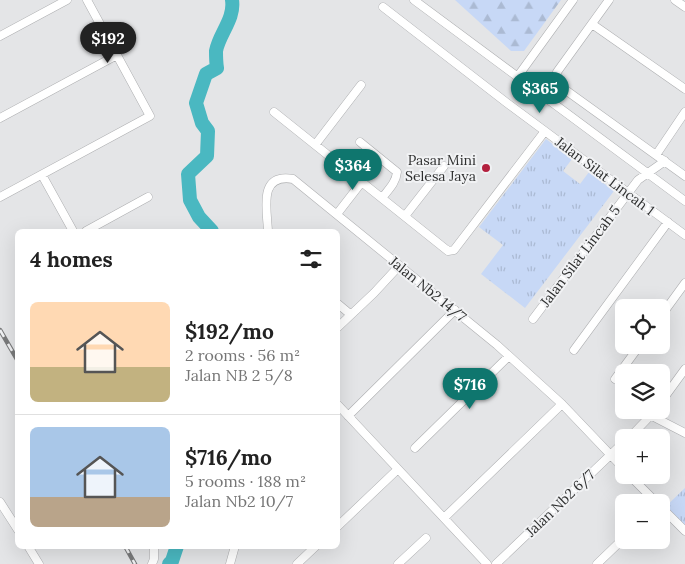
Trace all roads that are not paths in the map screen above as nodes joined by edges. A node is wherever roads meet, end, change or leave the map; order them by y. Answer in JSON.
{"nodes":[{"id":1,"x":67,"y":0,"type":"edge"},
{"id":2,"x":87,"y":0,"type":"edge"},
{"id":3,"x":414,"y":0,"type":"edge"},
{"id":4,"x":573,"y":0,"type":"edge"},
{"id":5,"x":609,"y":0,"type":"edge"},
{"id":6,"x":675,"y":0,"type":"edge"},
{"id":7,"x":383,"y":7,"type":"dead end"},
{"id":8,"x":685,"y":7,"type":"edge"},
{"id":9,"x":592,"y":24,"type":"junction"},
{"id":10,"x":0,"y":36,"type":"edge"},
{"id":11,"x":117,"y":56,"type":"junction"},
{"id":12,"x":518,"y":76,"type":"junction"},
{"id":13,"x":361,"y":85,"type":"dead end"},
{"id":14,"x":685,"y":89,"type":"edge"},
{"id":15,"x":274,"y":112,"type":"dead end"},
{"id":16,"x":685,"y":112,"type":"edge"},
{"id":17,"x":0,"y":118,"type":"edge"},
{"id":18,"x":545,"y":131,"type":"junction"},
{"id":19,"x":360,"y":142,"type":"dead end"},
{"id":20,"x":315,"y":145,"type":"junction"},
{"id":21,"x":656,"y":155,"type":"junction"},
{"id":22,"x":665,"y":161,"type":"junction"},
{"id":23,"x":444,"y":166,"type":"dead end"},
{"id":24,"x":648,"y":174,"type":"junction"},
{"id":25,"x":42,"y":175,"type":"junction"},
{"id":26,"x":685,"y":176,"type":"edge"},
{"id":27,"x":361,"y":183,"type":"junction"},
{"id":28,"x":628,"y":193,"type":"junction"},
{"id":29,"x":148,"y":197,"type":"dead end"},
{"id":30,"x":0,"y":198,"type":"edge"},
{"id":31,"x":382,"y":198,"type":"junction"},
{"id":32,"x":685,"y":201,"type":"edge"},
{"id":33,"x":336,"y":214,"type":"junction"},
{"id":34,"x":405,"y":216,"type":"junction"},
{"id":35,"x":668,"y":222,"type":"junction"},
{"id":36,"x":72,"y":229,"type":"edge"},
{"id":37,"x":90,"y":229,"type":"edge"},
{"id":38,"x":268,"y":229,"type":"edge"},
{"id":39,"x":685,"y":235,"type":"edge"},
{"id":40,"x":399,"y":266,"type":"junction"},
{"id":41,"x":685,"y":283,"type":"edge"},
{"id":42,"x":670,"y":304,"type":"edge"},
{"id":43,"x":340,"y":306,"type":"edge"},
{"id":44,"x":455,"y":310,"type":"junction"},
{"id":45,"x":350,"y":314,"type":"junction"},
{"id":46,"x":533,"y":319,"type":"dead end"},
{"id":47,"x":340,"y":325,"type":"edge"},
{"id":48,"x":574,"y":350,"type":"dead end"},
{"id":49,"x":508,"y":356,"type":"junction"},
{"id":50,"x":685,"y":369,"type":"edge"},
{"id":51,"x":670,"y":390,"type":"edge"},
{"id":52,"x":562,"y":404,"type":"junction"},
{"id":53,"x":340,"y":406,"type":"edge"},
{"id":54,"x":348,"y":416,"type":"junction"},
{"id":55,"x":648,"y":419,"type":"edge"},
{"id":56,"x":663,"y":419,"type":"edge"},
{"id":57,"x":638,"y":429,"type":"edge"},
{"id":58,"x":685,"y":433,"type":"edge"},
{"id":59,"x":415,"y":448,"type":"dead end"},
{"id":60,"x":615,"y":450,"type":"edge"},
{"id":61,"x":610,"y":455,"type":"junction"},
{"id":62,"x":615,"y":460,"type":"edge"},
{"id":63,"x":398,"y":469,"type":"junction"},
{"id":64,"x":638,"y":484,"type":"edge"},
{"id":65,"x":648,"y":494,"type":"edge"},
{"id":66,"x":0,"y":502,"type":"edge"},
{"id":67,"x":9,"y":517,"type":"junction"},
{"id":68,"x":670,"y":517,"type":"edge"},
{"id":69,"x":444,"y":518,"type":"junction"},
{"id":70,"x":0,"y":519,"type":"edge"},
{"id":71,"x":340,"y":524,"type":"edge"},
{"id":72,"x":15,"y":526,"type":"edge"},
{"id":73,"x":685,"y":531,"type":"edge"},
{"id":74,"x":426,"y":538,"type":"dead end"},
{"id":75,"x":615,"y":547,"type":"edge"},
{"id":76,"x":30,"y":549,"type":"edge"},
{"id":77,"x":154,"y":549,"type":"edge"},
{"id":78,"x":234,"y":549,"type":"edge"},
{"id":79,"x":313,"y":549,"type":"edge"},
{"id":80,"x":39,"y":564,"type":"edge"},
{"id":81,"x":152,"y":564,"type":"edge"},
{"id":82,"x":230,"y":564,"type":"edge"},
{"id":83,"x":297,"y":564,"type":"edge"},
{"id":84,"x":398,"y":564,"type":"edge"},
{"id":85,"x":487,"y":564,"type":"edge"},
{"id":86,"x":496,"y":564,"type":"edge"},
{"id":87,"x":597,"y":564,"type":"edge"}],
"edges":[{"from":1,"to":10,"type":"street"},
{"from":2,"to":11,"type":"street"},
{"from":3,"to":12,"type":"street"},
{"from":4,"to":12,"type":"street"},
{"from":5,"to":9,"type":"street"},
{"from":6,"to":8,"type":"street"},
{"from":7,"to":18,"type":"street","name":"Jalan Silat Lincah 1"},
{"from":9,"to":14,"type":"street"},
{"from":9,"to":21,"type":"street"},
{"from":11,"to":17,"type":"street"},
{"from":11,"to":25,"type":"street"},
{"from":12,"to":24,"type":"street"},
{"from":13,"to":20,"type":"street"},
{"from":15,"to":20,"type":"street"},
{"from":16,"to":21,"type":"street"},
{"from":18,"to":28,"type":"street","name":"Jalan Silat Lincah 1"},
{"from":18,"to":34,"type":"street"},
{"from":19,"to":31,"type":"street"},
{"from":20,"to":27,"type":"street"},
{"from":21,"to":22,"type":"street"},
{"from":22,"to":24,"type":"street","name":"Jalan Silat Lincah 5"},
{"from":22,"to":26,"type":"street"},
{"from":23,"to":34,"type":"street"},
{"from":24,"to":28,"type":"street","name":"Jalan Silat Lincah 5"},
{"from":24,"to":32,"type":"street"},
{"from":25,"to":30,"type":"street"},
{"from":25,"to":36,"type":"street"},
{"from":27,"to":31,"type":"street"},
{"from":27,"to":33,"type":"street"},
{"from":28,"to":35,"type":"street","name":"Jalan Silat Lincah 1"},
{"from":28,"to":46,"type":"street","name":"Jalan Silat Lincah 5"},
{"from":29,"to":37,"type":"street"},
{"from":31,"to":34,"type":"street"},
{"from":33,"to":38,"type":"street","name":"Jalan Nb2 14/7"},
{"from":33,"to":40,"type":"street","name":"Jalan Nb2 14/7"},
{"from":35,"to":39,"type":"street","name":"Jalan Silat Lincah 1"},
{"from":35,"to":48,"type":"street"},
{"from":40,"to":44,"type":"street","name":"Jalan Nb2 14/7"},
{"from":40,"to":45,"type":"street"},
{"from":41,"to":42,"type":"street"},
{"from":43,"to":45,"type":"street"},
{"from":44,"to":49,"type":"street","name":"Jalan Nb2 14/7"},
{"from":44,"to":54,"type":"street"},
{"from":45,"to":47,"type":"street"},
{"from":49,"to":52,"type":"street","name":"Jalan Nb2 14/7"},
{"from":49,"to":59,"type":"street"},
{"from":50,"to":51,"type":"street"},
{"from":52,"to":61,"type":"street","name":"Jalan Nb2 14/7"},
{"from":52,"to":69,"type":"street"},
{"from":53,"to":54,"type":"street"},
{"from":54,"to":63,"type":"street"},
{"from":55,"to":57,"type":"street"},
{"from":56,"to":58,"type":"street"},
{"from":60,"to":61,"type":"street","name":"Jalan Nb2 6/7"},
{"from":61,"to":62,"type":"street","name":"Jalan Nb2 14/7"},
{"from":61,"to":86,"type":"street","name":"Jalan Nb2 6/7"},
{"from":63,"to":69,"type":"street"},
{"from":63,"to":71,"type":"street"},
{"from":64,"to":65,"type":"street"},
{"from":66,"to":67,"type":"street"},
{"from":67,"to":70,"type":"street"},
{"from":67,"to":72,"type":"street"},
{"from":68,"to":73,"type":"street"},
{"from":69,"to":85,"type":"street"},
{"from":74,"to":84,"type":"street"},
{"from":75,"to":87,"type":"street"},
{"from":76,"to":80,"type":"street"},
{"from":77,"to":81,"type":"street"},
{"from":78,"to":82,"type":"street"},
{"from":79,"to":83,"type":"street"}]}
